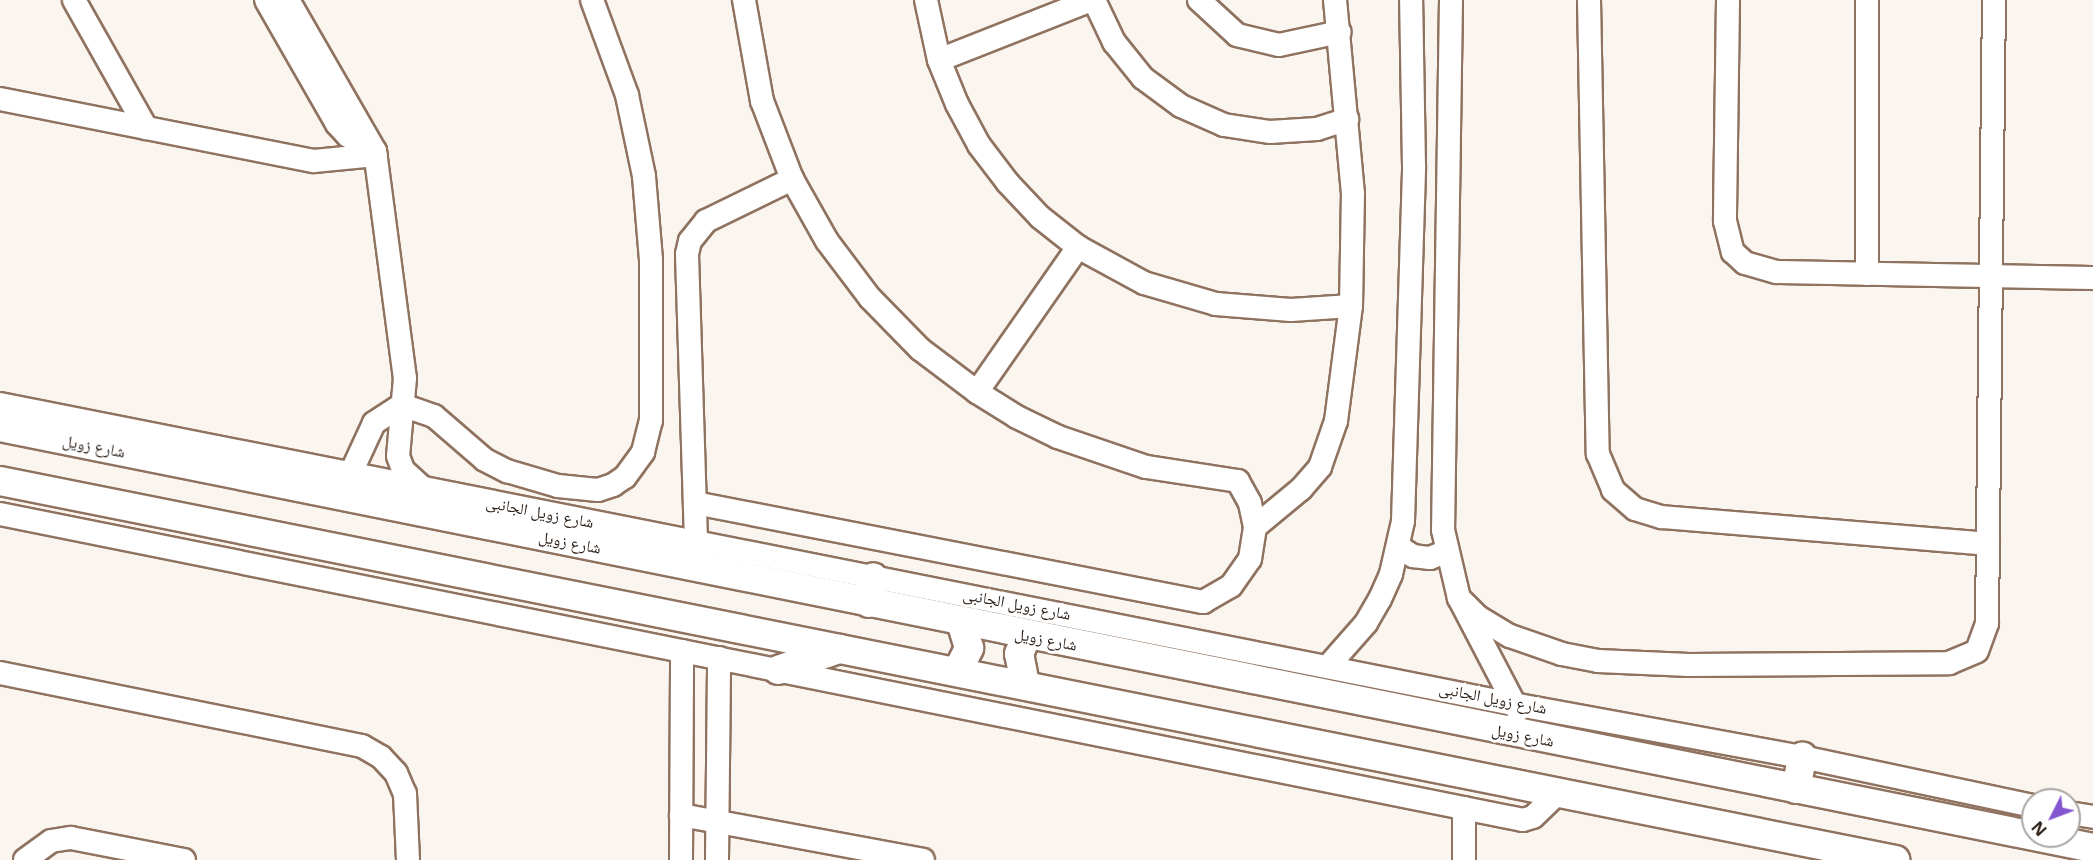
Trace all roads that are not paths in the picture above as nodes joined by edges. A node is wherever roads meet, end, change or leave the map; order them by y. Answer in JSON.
{"nodes":[{"id":1,"x":74,"y":0,"type":"edge"},
{"id":2,"x":266,"y":0,"type":"edge"},
{"id":3,"x":288,"y":0,"type":"edge"},
{"id":4,"x":592,"y":0,"type":"edge"},
{"id":5,"x":744,"y":0,"type":"edge"},
{"id":6,"x":926,"y":0,"type":"edge"},
{"id":7,"x":1092,"y":0,"type":"edge"},
{"id":8,"x":1199,"y":0,"type":"edge"},
{"id":9,"x":1335,"y":0,"type":"edge"},
{"id":10,"x":1411,"y":0,"type":"edge"},
{"id":11,"x":1451,"y":0,"type":"edge"},
{"id":12,"x":1589,"y":0,"type":"edge"},
{"id":13,"x":1728,"y":0,"type":"edge"},
{"id":14,"x":1867,"y":0,"type":"edge"},
{"id":15,"x":1994,"y":0,"type":"edge"},
{"id":16,"x":1340,"y":32,"type":"junction"},
{"id":17,"x":939,"y":60,"type":"junction"},
{"id":18,"x":0,"y":99,"type":"edge"},
{"id":19,"x":1347,"y":119,"type":"junction"},
{"id":20,"x":146,"y":128,"type":"junction"},
{"id":21,"x":375,"y":153,"type":"junction"},
{"id":22,"x":792,"y":179,"type":"junction"},
{"id":23,"x":1078,"y":246,"type":"junction"},
{"id":24,"x":1867,"y":274,"type":"junction"},
{"id":25,"x":1991,"y":276,"type":"junction"},
{"id":26,"x":2093,"y":278,"type":"edge"},
{"id":27,"x":1351,"y":306,"type":"junction"},
{"id":28,"x":977,"y":392,"type":"junction"},
{"id":29,"x":0,"y":404,"type":"edge"},
{"id":30,"x":402,"y":405,"type":"junction"},
{"id":31,"x":0,"y":427,"type":"edge"},
{"id":32,"x":350,"y":474,"type":"junction"},
{"id":33,"x":0,"y":481,"type":"edge"},
{"id":34,"x":425,"y":490,"type":"junction"},
{"id":35,"x":695,"y":502,"type":"junction"},
{"id":36,"x":0,"y":514,"type":"edge"},
{"id":37,"x":1255,"y":527,"type":"junction"},
{"id":38,"x":696,"y":541,"type":"junction"},
{"id":39,"x":1988,"y":544,"type":"junction"},
{"id":40,"x":1399,"y":547,"type":"junction"},
{"id":41,"x":1446,"y":552,"type":"junction"},
{"id":42,"x":871,"y":590,"type":"junction"},
{"id":43,"x":1459,"y":598,"type":"junction"},
{"id":44,"x":961,"y":622,"type":"junction"},
{"id":45,"x":1027,"y":634,"type":"junction"},
{"id":46,"x":841,"y":649,"type":"junction"},
{"id":47,"x":682,"y":651,"type":"junction"},
{"id":48,"x":719,"y":658,"type":"junction"},
{"id":49,"x":1329,"y":664,"type":"junction"},
{"id":50,"x":778,"y":670,"type":"junction"},
{"id":51,"x":957,"y":672,"type":"junction"},
{"id":52,"x":0,"y":673,"type":"edge"},
{"id":53,"x":1025,"y":684,"type":"junction"},
{"id":54,"x":1514,"y":704,"type":"junction"},
{"id":55,"x":1532,"y":737,"type":"junction"},
{"id":56,"x":1802,"y":757,"type":"junction"},
{"id":57,"x":1796,"y":789,"type":"junction"},
{"id":58,"x":1559,"y":792,"type":"junction"},
{"id":59,"x":2021,"y":803,"type":"edge"},
{"id":60,"x":1464,"y":808,"type":"junction"},
{"id":61,"x":681,"y":815,"type":"junction"},
{"id":62,"x":717,"y":822,"type":"junction"},
{"id":63,"x":2093,"y":848,"type":"edge"},
{"id":64,"x":855,"y":854,"type":"edge"},
{"id":65,"x":25,"y":860,"type":"edge"},
{"id":66,"x":184,"y":860,"type":"edge"},
{"id":67,"x":408,"y":860,"type":"edge"},
{"id":68,"x":681,"y":860,"type":"edge"},
{"id":69,"x":717,"y":860,"type":"edge"},
{"id":70,"x":923,"y":860,"type":"edge"},
{"id":71,"x":1464,"y":860,"type":"edge"},
{"id":72,"x":1895,"y":860,"type":"edge"}],
"edges":[{"from":1,"to":20,"type":"street"},
{"from":2,"to":21,"type":"street"},
{"from":3,"to":21,"type":"street"},
{"from":4,"to":30,"type":"street"},
{"from":5,"to":22,"type":"street"},
{"from":6,"to":17,"type":"street"},
{"from":7,"to":17,"type":"street"},
{"from":7,"to":19,"type":"street"},
{"from":8,"to":16,"type":"street"},
{"from":9,"to":16,"type":"street"},
{"from":10,"to":40,"type":"street"},
{"from":11,"to":41,"type":"street"},
{"from":12,"to":39,"type":"street"},
{"from":13,"to":24,"type":"street"},
{"from":14,"to":24,"type":"street"},
{"from":15,"to":25,"type":"street"},
{"from":16,"to":19,"type":"street"},
{"from":17,"to":23,"type":"street"},
{"from":18,"to":20,"type":"street"},
{"from":19,"to":27,"type":"street"},
{"from":20,"to":21,"type":"street"},
{"from":21,"to":30,"type":"street"},
{"from":22,"to":28,"type":"street"},
{"from":22,"to":35,"type":"street"},
{"from":23,"to":27,"type":"street"},
{"from":23,"to":28,"type":"street"},
{"from":24,"to":25,"type":"street"},
{"from":25,"to":26,"type":"street"},
{"from":25,"to":39,"type":"street"},
{"from":27,"to":37,"type":"street"},
{"from":28,"to":37,"type":"street"},
{"from":29,"to":32,"type":"street","name":"شارع زويل الجانبى"},
{"from":30,"to":32,"type":"street"},
{"from":30,"to":34,"type":"street"},
{"from":31,"to":42,"type":"main road","name":"شارع زويل"},
{"from":32,"to":34,"type":"street","name":"شارع زويل الجانبى"},
{"from":33,"to":46,"type":"main road"},
{"from":34,"to":38,"type":"street","name":"شارع زويل الجانبى"},
{"from":35,"to":37,"type":"street"},
{"from":35,"to":38,"type":"street"},
{"from":36,"to":47,"type":"street"},
{"from":38,"to":42,"type":"street","name":"شارع زويل الجانبى"},
{"from":39,"to":43,"type":"street"},
{"from":40,"to":41,"type":"street"},
{"from":40,"to":49,"type":"street"},
{"from":41,"to":43,"type":"street"},
{"from":42,"to":44,"type":"main road","name":"شارع زويل"},
{"from":42,"to":49,"type":"street","name":"شارع زويل الجانبى"},
{"from":43,"to":54,"type":"street"},
{"from":44,"to":45,"type":"main road","name":"شارع زويل"},
{"from":44,"to":51,"type":"main road"},
{"from":45,"to":53,"type":"main road"},
{"from":45,"to":55,"type":"main road","name":"شارع زويل"},
{"from":46,"to":50,"type":"main road"},
{"from":46,"to":51,"type":"main road"},
{"from":47,"to":48,"type":"street"},
{"from":47,"to":61,"type":"street"},
{"from":48,"to":50,"type":"street"},
{"from":48,"to":62,"type":"street"},
{"from":49,"to":54,"type":"street","name":"شارع زويل الجانبى"},
{"from":50,"to":60,"type":"street"},
{"from":51,"to":53,"type":"main road"},
{"from":52,"to":67,"type":"street"},
{"from":53,"to":58,"type":"main road"},
{"from":54,"to":55,"type":"street"},
{"from":54,"to":56,"type":"street","name":"شارع زويل الجانبى"},
{"from":55,"to":57,"type":"main road","name":"شارع زويل"},
{"from":56,"to":57,"type":"main road"},
{"from":56,"to":59,"type":"street","name":"شارع زويل الجانبى"},
{"from":57,"to":63,"type":"main road","name":"شارع زويل"},
{"from":58,"to":60,"type":"street"},
{"from":58,"to":72,"type":"main road"},
{"from":60,"to":71,"type":"street"},
{"from":61,"to":62,"type":"street"},
{"from":61,"to":68,"type":"street"},
{"from":62,"to":64,"type":"street"},
{"from":62,"to":69,"type":"street"},
{"from":64,"to":70,"type":"street"},
{"from":65,"to":66,"type":"street"}]}
